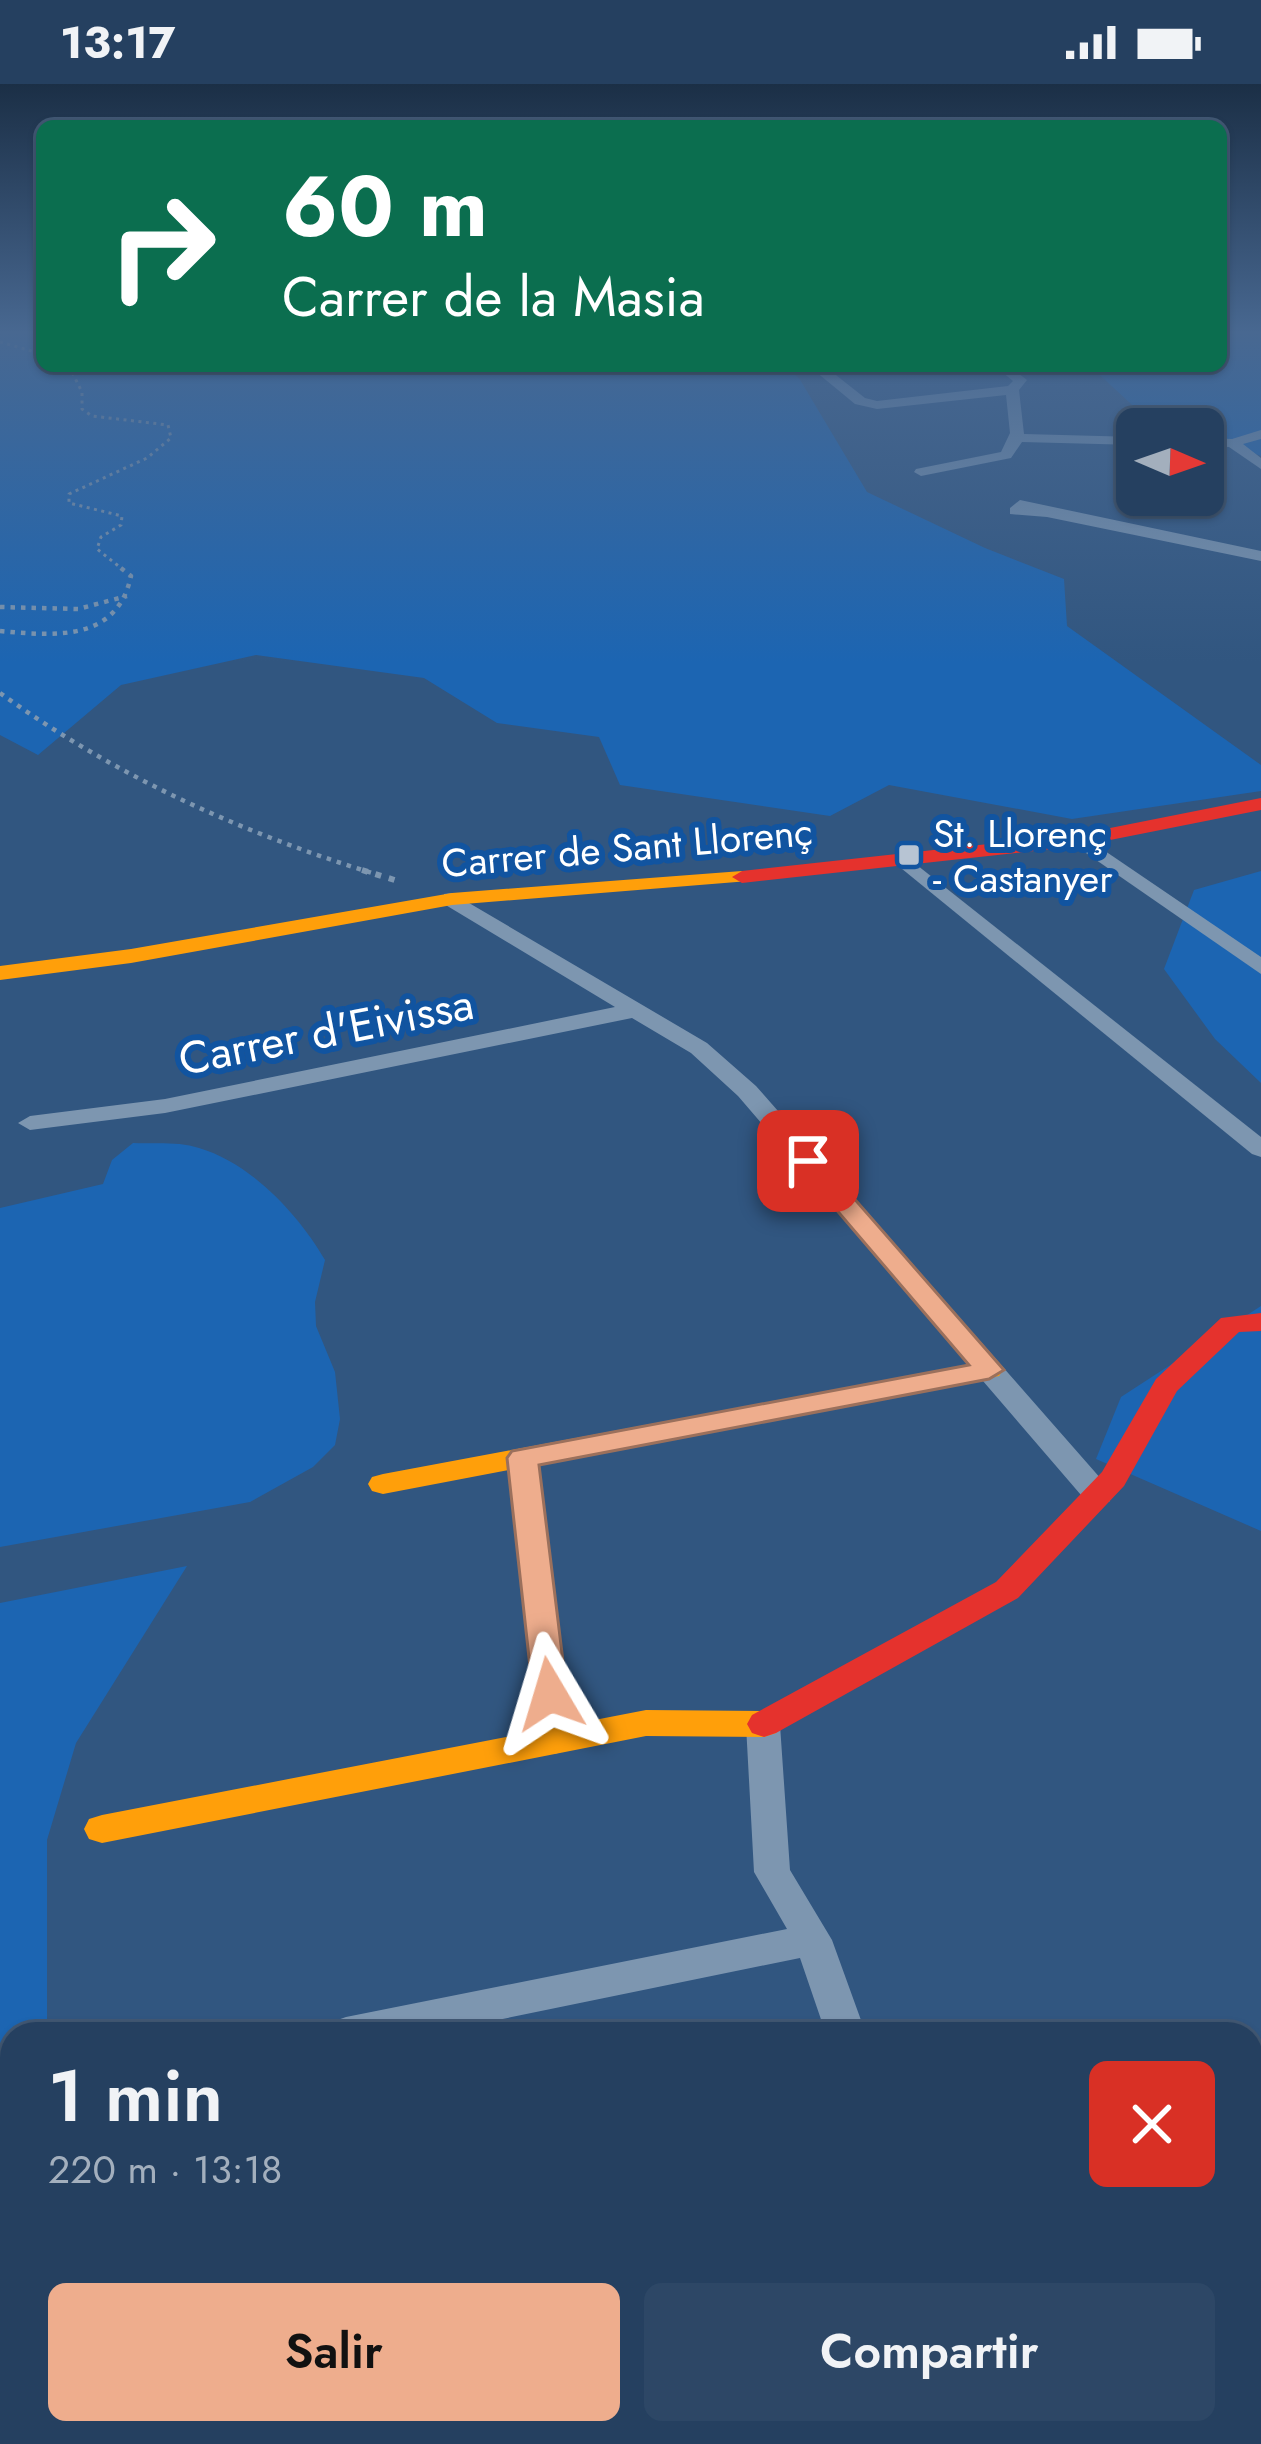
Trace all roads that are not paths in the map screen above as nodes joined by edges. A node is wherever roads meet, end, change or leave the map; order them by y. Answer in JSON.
{"nodes":[{"id":1,"x":1017,"y":442,"type":"edge"},
{"id":2,"x":1224,"y":443,"type":"edge"},
{"id":3,"x":1233,"y":443,"type":"joint"},
{"id":4,"x":1261,"y":465,"type":"edge"},
{"id":5,"x":921,"y":472,"type":"dead end"},
{"id":6,"x":1047,"y":512,"type":"dead end"},
{"id":7,"x":1261,"y":556,"type":"edge"},
{"id":8,"x":1261,"y":804,"type":"edge"},
{"id":9,"x":1080,"y":840,"type":"junction"},
{"id":10,"x":903,"y":860,"type":"junction"},
{"id":11,"x":452,"y":899,"type":"junction"},
{"id":12,"x":1261,"y":967,"type":"edge"},
{"id":13,"x":0,"y":973,"type":"edge"},
{"id":14,"x":636,"y":1010,"type":"junction"},
{"id":15,"x":31,"y":1123,"type":"dead end"},
{"id":16,"x":1261,"y":1149,"type":"edge"},
{"id":17,"x":1261,"y":1322,"type":"edge"},
{"id":18,"x":989,"y":1370,"type":"junction"},
{"id":19,"x":523,"y":1458,"type":"junction"},
{"id":20,"x":383,"y":1484,"type":"dead end"},
{"id":21,"x":1098,"y":1495,"type":"junction"},
{"id":22,"x":763,"y":1725,"type":"junction"},
{"id":23,"x":555,"y":1741,"type":"junction"},
{"id":24,"x":102,"y":1829,"type":"dead end"},
{"id":25,"x":813,"y":1940,"type":"junction"},
{"id":26,"x":406,"y":2022,"type":"edge"},
{"id":27,"x":841,"y":2022,"type":"edge"}],
"edges":[{"from":1,"to":5,"type":"street"},
{"from":2,"to":3,"type":"street"},
{"from":3,"to":4,"type":"street"},
{"from":6,"to":7,"type":"street"},
{"from":8,"to":9,"type":"street","name":"Carrer de Sant Llorenç"},
{"from":9,"to":10,"type":"street","name":"Carrer de Sant Llorenç"},
{"from":9,"to":12,"type":"street"},
{"from":10,"to":11,"type":"street","name":"Carrer de Sant Llorenç"},
{"from":10,"to":16,"type":"street"},
{"from":11,"to":13,"type":"street","name":"Carrer de Sant Llorenç"},
{"from":11,"to":14,"type":"street"},
{"from":14,"to":15,"type":"street","name":"Carrer d'Eivissa"},
{"from":14,"to":18,"type":"street"},
{"from":17,"to":21,"type":"street"},
{"from":18,"to":19,"type":"street"},
{"from":18,"to":21,"type":"street"},
{"from":19,"to":20,"type":"street"},
{"from":19,"to":23,"type":"street"},
{"from":21,"to":22,"type":"street"},
{"from":22,"to":23,"type":"street"},
{"from":22,"to":25,"type":"street"},
{"from":23,"to":24,"type":"street"},
{"from":25,"to":26,"type":"street"},
{"from":25,"to":27,"type":"street"}]}
